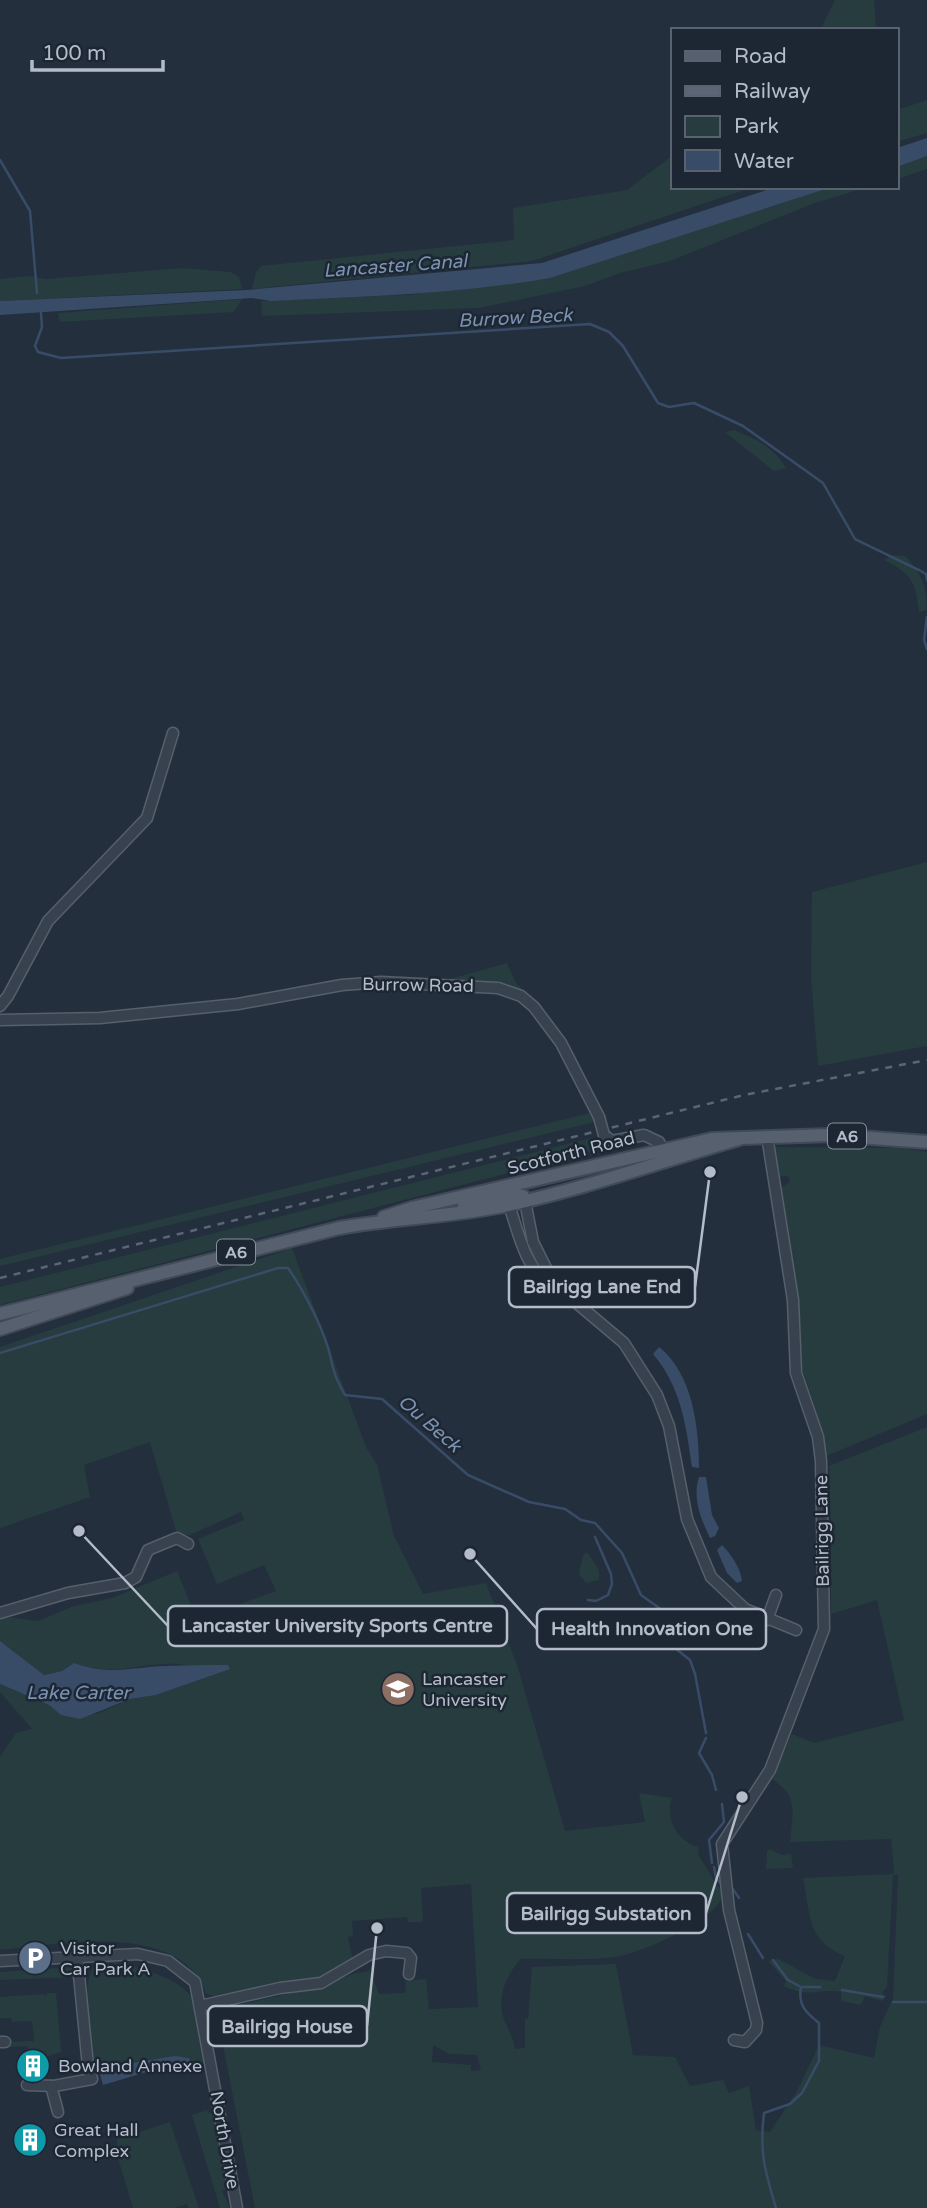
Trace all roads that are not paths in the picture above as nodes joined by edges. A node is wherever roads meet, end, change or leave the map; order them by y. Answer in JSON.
{"nodes":[{"id":1,"x":173,"y":733,"type":"dead end"},
{"id":2,"x":8,"y":996,"type":"junction"},
{"id":3,"x":0,"y":1006,"type":"edge"},
{"id":4,"x":15,"y":1019,"type":"junction"},
{"id":5,"x":0,"y":1020,"type":"edge"},
{"id":6,"x":767,"y":1136,"type":"junction"},
{"id":7,"x":927,"y":1142,"type":"edge"},
{"id":8,"x":663,"y":1154,"type":"junction"},
{"id":9,"x":511,"y":1195,"type":"junction"},
{"id":10,"x":525,"y":1201,"type":"junction"},
{"id":11,"x":371,"y":1222,"type":"junction"},
{"id":12,"x":176,"y":1268,"type":"junction"},
{"id":13,"x":554,"y":1284,"type":"junction"},
{"id":14,"x":109,"y":1295,"type":"junction"},
{"id":15,"x":0,"y":1314,"type":"edge"},
{"id":16,"x":0,"y":1329,"type":"edge"},
{"id":17,"x":0,"y":1337,"type":"edge"},
{"id":18,"x":188,"y":1544,"type":"dead end"},
{"id":19,"x":776,"y":1595,"type":"dead end"},
{"id":20,"x":0,"y":1613,"type":"edge"},
{"id":21,"x":767,"y":1620,"type":"junction"},
{"id":22,"x":796,"y":1630,"type":"dead end"},
{"id":23,"x":76,"y":1955,"type":"junction"},
{"id":24,"x":0,"y":1961,"type":"edge"},
{"id":25,"x":409,"y":1974,"type":"dead end"},
{"id":26,"x":200,"y":2006,"type":"junction"},
{"id":27,"x":734,"y":2040,"type":"dead end"},
{"id":28,"x":27,"y":2085,"type":"dead end"},
{"id":29,"x":51,"y":2086,"type":"junction"},
{"id":30,"x":58,"y":2112,"type":"dead end"},
{"id":31,"x":237,"y":2208,"type":"edge"}],
"edges":[{"from":1,"to":2,"type":"street"},
{"from":2,"to":3,"type":"street"},
{"from":2,"to":4,"type":"street"},
{"from":4,"to":5,"type":"street","name":"Burrow Road"},
{"from":4,"to":8,"type":"street","name":"Burrow Road","bridge":true},
{"from":6,"to":7,"type":"main road","name":"Scotforth Road","number":"A6"},
{"from":6,"to":8,"type":"main road","name":"Scotforth Road","number":"A6"},
{"from":6,"to":27,"type":"street","name":"Bailrigg Lane"},
{"from":8,"to":9,"type":"main road","name":"Scotforth Road","number":"A6"},
{"from":8,"to":10,"type":"main road","name":"Scotforth Road","number":"A6"},
{"from":9,"to":10,"type":"main road","name":"Scotforth Road","number":"A6"},
{"from":9,"to":11,"type":"main road","name":"Scotforth Road","number":"A6"},
{"from":9,"to":11,"type":"main road","name":"Scotforth Road","number":"A6"},
{"from":9,"to":13,"type":"street"},
{"from":10,"to":13,"type":"street"},
{"from":11,"to":12,"type":"main road","name":"Scotforth Road","number":"A6"},
{"from":12,"to":14,"type":"main road","name":"Scotforth Road","number":"A6"},
{"from":12,"to":15,"type":"main road","name":"Scotforth Road","number":"A6"},
{"from":13,"to":21,"type":"street"},
{"from":14,"to":16,"type":"main road","name":"Scotforth Road","number":"A6"},
{"from":14,"to":17,"type":"main road"},
{"from":18,"to":20,"type":"street"},
{"from":19,"to":21,"type":"street"},
{"from":21,"to":22,"type":"street"},
{"from":23,"to":24,"type":"street","name":"North Drive"},
{"from":23,"to":26,"type":"street","name":"North Drive"},
{"from":23,"to":29,"type":"street"},
{"from":25,"to":26,"type":"street"},
{"from":26,"to":31,"type":"street","name":"North Drive"},
{"from":28,"to":29,"type":"street"},
{"from":29,"to":30,"type":"street"}]}
